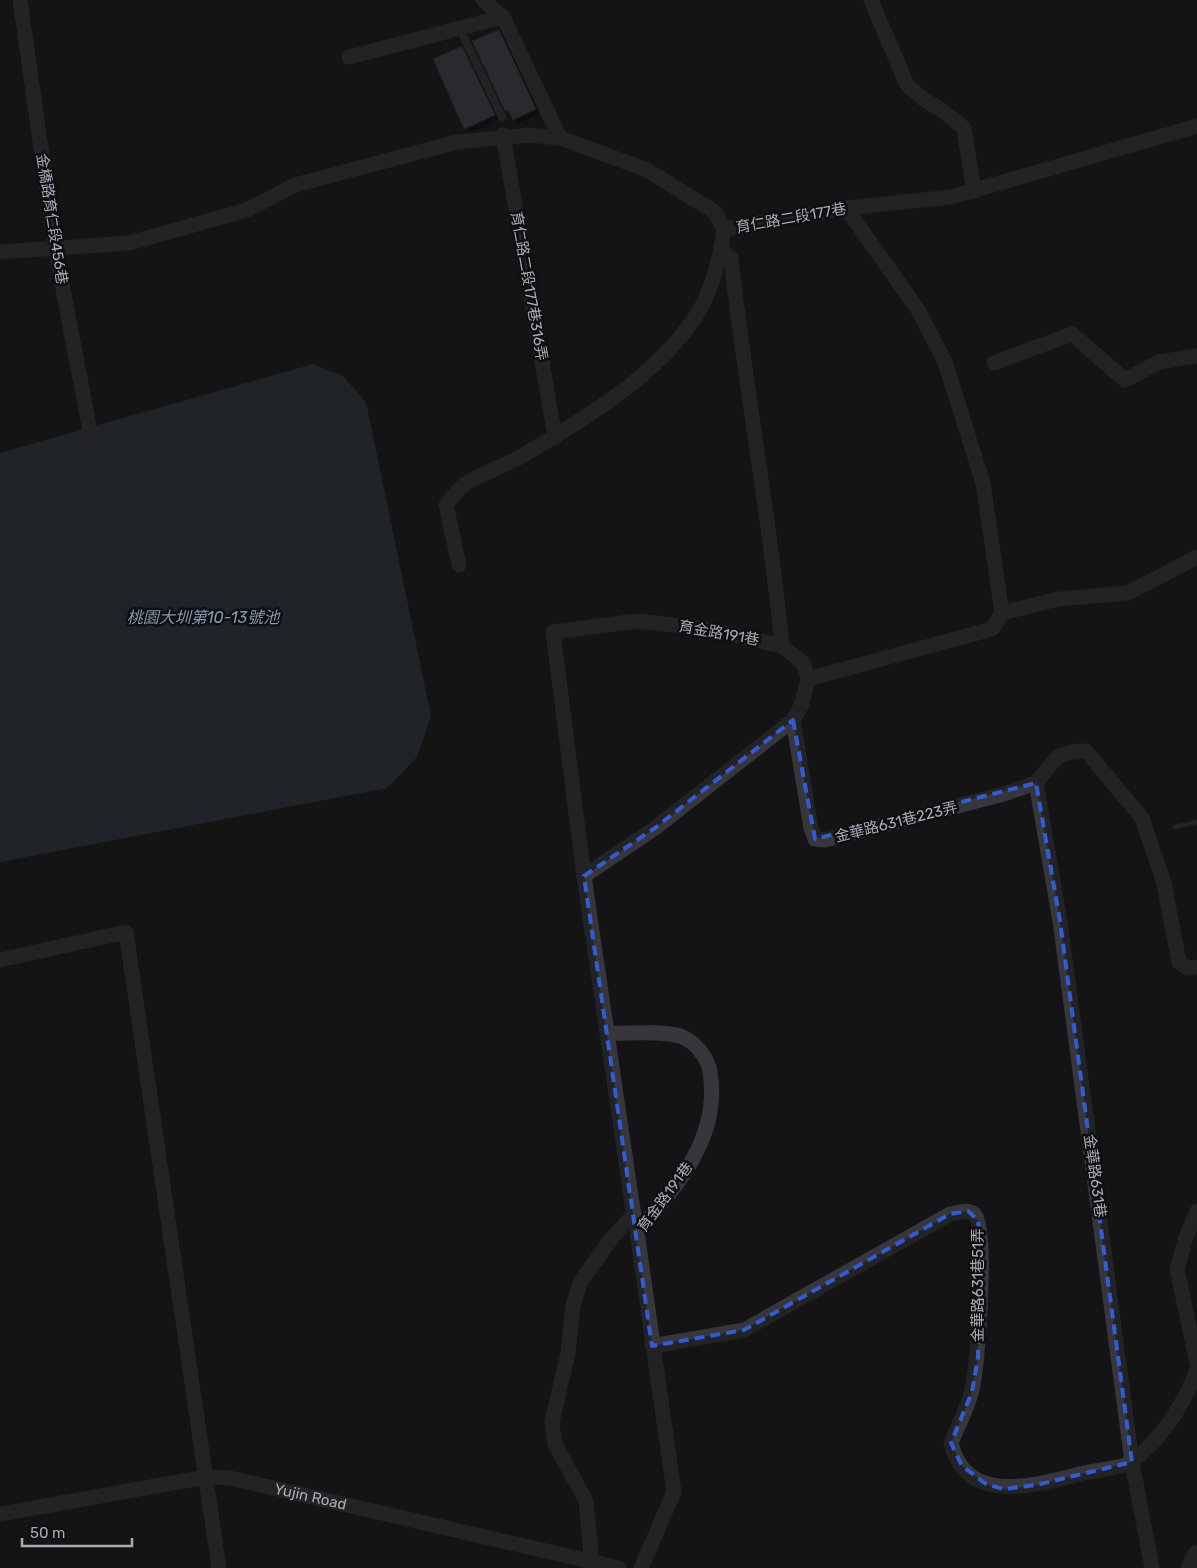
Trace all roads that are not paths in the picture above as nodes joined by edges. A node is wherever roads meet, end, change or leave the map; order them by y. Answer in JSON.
{"nodes":[{"id":1,"x":20,"y":0,"type":"edge"},
{"id":2,"x":483,"y":0,"type":"edge"},
{"id":3,"x":870,"y":0,"type":"edge"},
{"id":4,"x":503,"y":17,"type":"junction"},
{"id":5,"x":459,"y":27,"type":"junction"},
{"id":6,"x":349,"y":57,"type":"dead end"},
{"id":7,"x":502,"y":117,"type":"dead end"},
{"id":8,"x":1197,"y":126,"type":"edge"},
{"id":9,"x":503,"y":136,"type":"junction"},
{"id":10,"x":560,"y":138,"type":"junction"},
{"id":11,"x":974,"y":191,"type":"junction"},
{"id":12,"x":846,"y":208,"type":"junction"},
{"id":13,"x":724,"y":229,"type":"junction"},
{"id":14,"x":54,"y":247,"type":"junction"},
{"id":15,"x":721,"y":249,"type":"junction"},
{"id":16,"x":0,"y":252,"type":"edge"},
{"id":17,"x":1197,"y":356,"type":"edge"},
{"id":18,"x":994,"y":363,"type":"dead end"},
{"id":19,"x":91,"y":436,"type":"dead end"},
{"id":20,"x":555,"y":437,"type":"junction"},
{"id":21,"x":1197,"y":557,"type":"edge"},
{"id":22,"x":459,"y":564,"type":"dead end"},
{"id":23,"x":1002,"y":613,"type":"junction"},
{"id":24,"x":782,"y":646,"type":"junction"},
{"id":25,"x":808,"y":678,"type":"junction"},
{"id":26,"x":794,"y":720,"type":"junction"},
{"id":27,"x":1036,"y":783,"type":"junction"},
{"id":28,"x":584,"y":876,"type":"junction"},
{"id":29,"x":0,"y":960,"type":"edge"},
{"id":30,"x":1197,"y":967,"type":"edge"},
{"id":31,"x":607,"y":1033,"type":"junction"},
{"id":32,"x":1197,"y":1211,"type":"edge"},
{"id":33,"x":633,"y":1215,"type":"junction"},
{"id":34,"x":636,"y":1232,"type":"junction"},
{"id":35,"x":652,"y":1346,"type":"junction"},
{"id":36,"x":1197,"y":1364,"type":"edge"},
{"id":37,"x":1197,"y":1370,"type":"edge"},
{"id":38,"x":1132,"y":1462,"type":"junction"},
{"id":39,"x":206,"y":1477,"type":"junction"},
{"id":40,"x":0,"y":1514,"type":"edge"},
{"id":41,"x":1197,"y":1555,"type":"edge"},
{"id":42,"x":592,"y":1562,"type":"junction"},
{"id":43,"x":219,"y":1568,"type":"edge"},
{"id":44,"x":619,"y":1568,"type":"edge"},
{"id":45,"x":641,"y":1568,"type":"edge"},
{"id":46,"x":1152,"y":1568,"type":"edge"},
{"id":47,"x":1191,"y":1568,"type":"edge"}],
"edges":[{"from":1,"to":14,"type":"street","name":"金橋路育仁段456巷"},
{"from":2,"to":4,"type":"street"},
{"from":3,"to":11,"type":"street"},
{"from":4,"to":5,"type":"street"},
{"from":4,"to":10,"type":"street"},
{"from":5,"to":6,"type":"street"},
{"from":5,"to":7,"type":"lane"},
{"from":8,"to":11,"type":"street","name":"育仁路二段177巷"},
{"from":9,"to":10,"type":"street"},
{"from":9,"to":14,"type":"street"},
{"from":9,"to":20,"type":"street","name":"育仁路二段177巷316弄"},
{"from":10,"to":13,"type":"street"},
{"from":11,"to":12,"type":"street","name":"育仁路二段177巷"},
{"from":12,"to":13,"type":"street","name":"育仁路二段177巷"},
{"from":12,"to":23,"type":"street"},
{"from":13,"to":15,"type":"street","name":"育仁路二段177巷"},
{"from":14,"to":16,"type":"street"},
{"from":14,"to":19,"type":"street","name":"金橋路育仁段456巷"},
{"from":15,"to":20,"type":"street","name":"育仁路二段177巷"},
{"from":15,"to":24,"type":"street"},
{"from":17,"to":18,"type":"street"},
{"from":20,"to":22,"type":"street","name":"育仁路二段177巷"},
{"from":21,"to":23,"type":"street"},
{"from":23,"to":25,"type":"street"},
{"from":24,"to":25,"type":"street","name":"育金路191巷"},
{"from":24,"to":28,"type":"street","name":"育金路191巷"},
{"from":25,"to":26,"type":"street"},
{"from":26,"to":27,"type":"street","name":"金華路631巷223弄"},
{"from":26,"to":28,"type":"street"},
{"from":27,"to":30,"type":"street"},
{"from":27,"to":38,"type":"street","name":"金華路631巷"},
{"from":28,"to":31,"type":"street","name":"育金路191巷"},
{"from":29,"to":39,"type":"street"},
{"from":31,"to":33,"type":"street"},
{"from":31,"to":34,"type":"street","name":"育金路191巷"},
{"from":32,"to":36,"type":"street"},
{"from":33,"to":34,"type":"street"},
{"from":33,"to":42,"type":"street"},
{"from":34,"to":35,"type":"street","name":"育金路191巷"},
{"from":35,"to":38,"type":"street","name":"金華路631巷51弄"},
{"from":35,"to":45,"type":"street","name":"育金路191巷"},
{"from":37,"to":38,"type":"street"},
{"from":38,"to":46,"type":"street","name":"金華路631巷"},
{"from":39,"to":40,"type":"street","name":"Yujin Road"},
{"from":39,"to":42,"type":"street","name":"Yujin Road"},
{"from":39,"to":43,"type":"street"},
{"from":41,"to":47,"type":"street"},
{"from":42,"to":44,"type":"street","name":"Yujin Road"}]}
